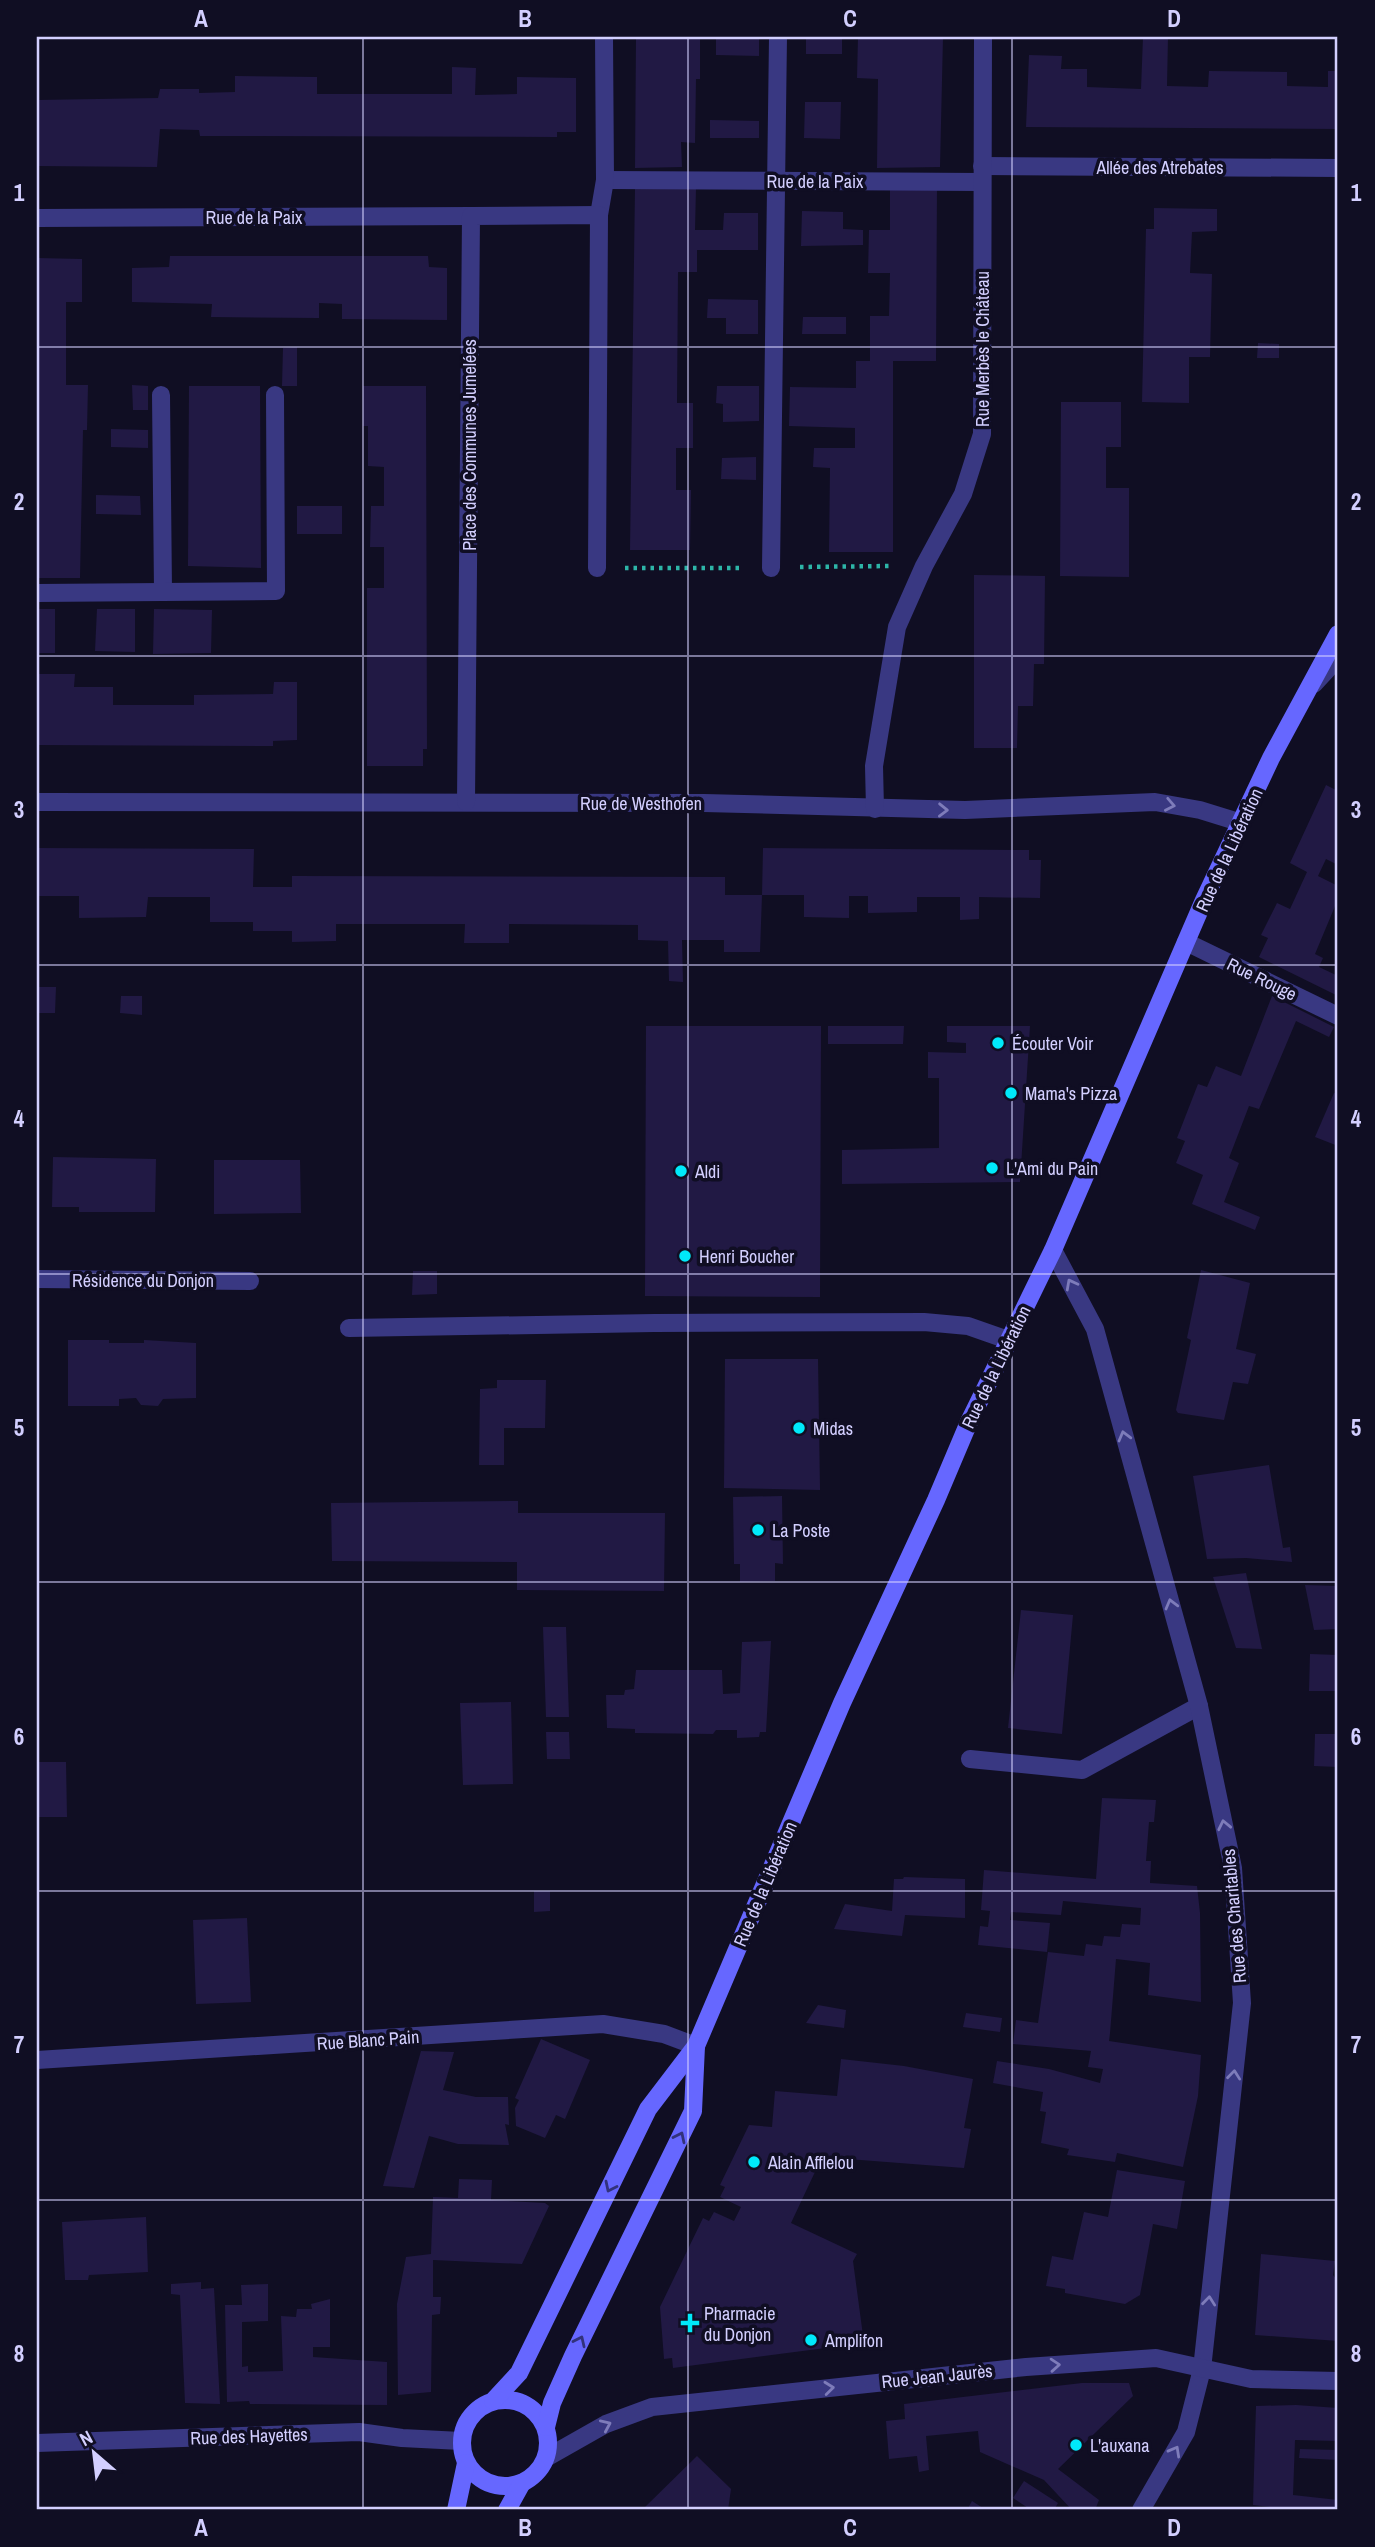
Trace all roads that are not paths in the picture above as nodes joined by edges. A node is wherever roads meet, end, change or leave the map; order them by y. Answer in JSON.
{"nodes":[{"id":1,"x":604,"y":37,"type":"edge"},
{"id":2,"x":778,"y":37,"type":"edge"},
{"id":3,"x":983,"y":37,"type":"edge"},
{"id":4,"x":1338,"y":168,"type":"edge"},
{"id":5,"x":982,"y":174,"type":"junction"},
{"id":6,"x":605,"y":180,"type":"junction"},
{"id":7,"x":776,"y":180,"type":"junction"},
{"id":8,"x":599,"y":215,"type":"junction"},
{"id":9,"x":471,"y":216,"type":"junction"},
{"id":10,"x":37,"y":218,"type":"edge"},
{"id":11,"x":161,"y":395,"type":"dead end"},
{"id":12,"x":275,"y":395,"type":"dead end"},
{"id":13,"x":597,"y":568,"type":"road end"},
{"id":14,"x":771,"y":568,"type":"road end"},
{"id":15,"x":163,"y":591,"type":"junction"},
{"id":16,"x":37,"y":593,"type":"edge"},
{"id":17,"x":1338,"y":634,"type":"edge"},
{"id":18,"x":1338,"y":658,"type":"edge"},
{"id":19,"x":1307,"y":692,"type":"junction"},
{"id":20,"x":37,"y":802,"type":"edge"},
{"id":21,"x":466,"y":802,"type":"junction"},
{"id":22,"x":875,"y":808,"type":"junction"},
{"id":23,"x":1242,"y":823,"type":"junction"},
{"id":24,"x":1186,"y":942,"type":"junction"},
{"id":25,"x":1338,"y":1016,"type":"edge"},
{"id":26,"x":1053,"y":1250,"type":"junction"},
{"id":27,"x":37,"y":1279,"type":"edge"},
{"id":28,"x":250,"y":1281,"type":"dead end"},
{"id":29,"x":349,"y":1328,"type":"dead end"},
{"id":30,"x":1008,"y":1340,"type":"junction"},
{"id":31,"x":1199,"y":1706,"type":"junction"},
{"id":32,"x":970,"y":1759,"type":"dead end"},
{"id":33,"x":696,"y":2046,"type":"junction"},
{"id":34,"x":37,"y":2060,"type":"edge"},
{"id":35,"x":1202,"y":2369,"type":"junction"},
{"id":36,"x":1338,"y":2381,"type":"edge"},
{"id":37,"x":493,"y":2401,"type":"junction"},
{"id":38,"x":546,"y":2427,"type":"junction"},
{"id":39,"x":461,"y":2441,"type":"junction"},
{"id":40,"x":37,"y":2443,"type":"edge"},
{"id":41,"x":546,"y":2458,"type":"junction"},
{"id":42,"x":466,"y":2463,"type":"junction"},
{"id":43,"x":522,"y":2483,"type":"junction"},
{"id":44,"x":456,"y":2510,"type":"edge"},
{"id":45,"x":507,"y":2510,"type":"edge"},
{"id":46,"x":1142,"y":2510,"type":"edge"}],
"edges":[{"from":1,"to":6,"type":"street"},
{"from":2,"to":7,"type":"street"},
{"from":3,"to":5,"type":"street","name":"Rue Merbès le Château"},
{"from":4,"to":5,"type":"street","name":"Allée des Atrebates"},
{"from":5,"to":7,"type":"street","name":"Rue de la Paix"},
{"from":5,"to":22,"type":"street","name":"Rue Merbès le Château"},
{"from":6,"to":7,"type":"street","name":"Rue de la Paix"},
{"from":6,"to":8,"type":"street"},
{"from":7,"to":14,"type":"street"},
{"from":8,"to":9,"type":"street"},
{"from":8,"to":13,"type":"street"},
{"from":9,"to":10,"type":"street","name":"Rue de la Paix"},
{"from":9,"to":21,"type":"street","name":"Place des Communes Jumelées"},
{"from":11,"to":15,"type":"street"},
{"from":12,"to":15,"type":"street"},
{"from":15,"to":16,"type":"street"},
{"from":17,"to":19,"type":"main road","name":"Rue de la Libération"},
{"from":18,"to":19,"type":"street","name":"Rue de la Libération"},
{"from":19,"to":23,"type":"main road","name":"Rue de la Libération"},
{"from":20,"to":21,"type":"street","name":"Rue de Westhofen"},
{"from":21,"to":22,"type":"street","name":"Rue de Westhofen"},
{"from":22,"to":23,"type":"street","name":"Rue de Westhofen","one_way":true},
{"from":23,"to":24,"type":"main road","name":"Rue de la Libération"},
{"from":24,"to":25,"type":"street","name":"Rue Rouge"},
{"from":24,"to":26,"type":"main road","name":"Rue de la Libération"},
{"from":26,"to":30,"type":"main road","name":"Rue de la Libération"},
{"from":31,"to":26,"type":"street","name":"Rue des Charitables","one_way":true},
{"from":27,"to":28,"type":"street","name":"Résidence du Donjon"},
{"from":29,"to":30,"type":"street"},
{"from":30,"to":33,"type":"main road","name":"Rue de la Libération"},
{"from":31,"to":32,"type":"street"},
{"from":35,"to":31,"type":"street","name":"Rue des Charitables","one_way":true},
{"from":33,"to":34,"type":"street","name":"Rue Blanc Pain"},
{"from":33,"to":37,"type":"main road","name":"Rue de la Libération","one_way":true},
{"from":38,"to":33,"type":"main road","name":"Rue de la Libération","one_way":true},
{"from":35,"to":36,"type":"street","name":"Rue Jean Jaurès"},
{"from":41,"to":35,"type":"street","name":"Rue Jean Jaurès","one_way":true},
{"from":46,"to":35,"type":"street","name":"Rue des Charitables","one_way":true},
{"from":37,"to":38,"type":"main road"},
{"from":37,"to":39,"type":"main road"},
{"from":38,"to":41,"type":"main road"},
{"from":39,"to":40,"type":"street","name":"Rue des Hayettes"},
{"from":39,"to":42,"type":"main road"},
{"from":41,"to":43,"type":"main road"},
{"from":42,"to":43,"type":"main road"},
{"from":42,"to":44,"type":"main road"},
{"from":43,"to":45,"type":"main road"}]}
